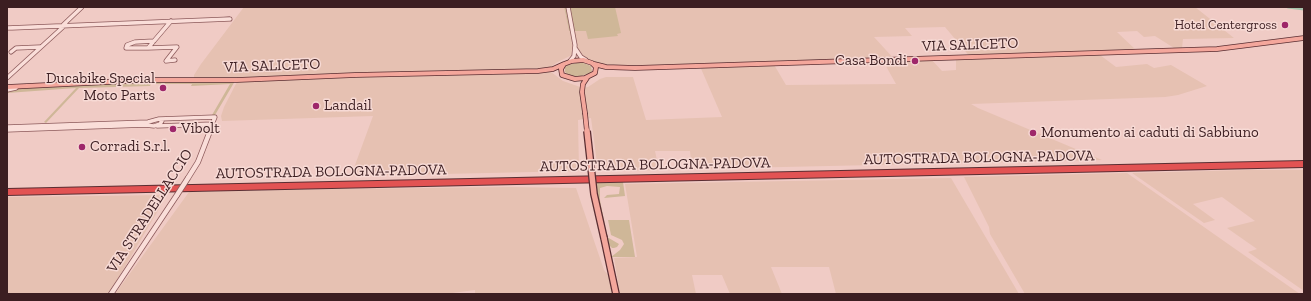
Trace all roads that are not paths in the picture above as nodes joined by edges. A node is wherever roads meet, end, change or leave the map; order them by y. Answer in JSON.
{"nodes":[{"id":1,"x":82,"y":7,"type":"edge"},
{"id":2,"x":568,"y":7,"type":"edge"},
{"id":3,"x":171,"y":21,"type":"junction"},
{"id":4,"x":63,"y":26,"type":"junction"},
{"id":5,"x":7,"y":28,"type":"edge"},
{"id":6,"x":1304,"y":38,"type":"edge"},
{"id":7,"x":154,"y":41,"type":"junction"},
{"id":8,"x":574,"y":45,"type":"junction"},
{"id":9,"x":41,"y":47,"type":"junction"},
{"id":10,"x":148,"y":48,"type":"junction"},
{"id":11,"x":11,"y":52,"type":"dead end"},
{"id":12,"x":175,"y":60,"type":"dead end"},
{"id":13,"x":586,"y":60,"type":"junction"},
{"id":14,"x":569,"y":62,"type":"junction"},
{"id":15,"x":564,"y":64,"type":"junction"},
{"id":16,"x":594,"y":64,"type":"junction"},
{"id":17,"x":635,"y":68,"type":"junction"},
{"id":18,"x":538,"y":71,"type":"junction"},
{"id":19,"x":595,"y":73,"type":"junction"},
{"id":20,"x":562,"y":74,"type":"junction"},
{"id":21,"x":590,"y":77,"type":"junction"},
{"id":22,"x":7,"y":78,"type":"edge"},
{"id":23,"x":570,"y":78,"type":"junction"},
{"id":24,"x":36,"y":85,"type":"junction"},
{"id":25,"x":7,"y":87,"type":"edge"},
{"id":26,"x":582,"y":92,"type":"junction"},
{"id":27,"x":159,"y":119,"type":"junction"},
{"id":28,"x":147,"y":123,"type":"junction"},
{"id":29,"x":213,"y":124,"type":"junction"},
{"id":30,"x":154,"y":126,"type":"junction"},
{"id":31,"x":7,"y":129,"type":"edge"},
{"id":32,"x":1304,"y":161,"type":"edge"},
{"id":33,"x":1304,"y":164,"type":"edge"},
{"id":34,"x":7,"y":188,"type":"edge"},
{"id":35,"x":7,"y":192,"type":"edge"},
{"id":36,"x":111,"y":294,"type":"edge"},
{"id":37,"x":616,"y":294,"type":"edge"}],
"edges":[{"from":1,"to":4,"type":"street"},
{"from":2,"to":8,"type":"street"},
{"from":3,"to":3,"type":"street"},
{"from":3,"to":4,"type":"street"},
{"from":3,"to":7,"type":"street"},
{"from":4,"to":5,"type":"street"},
{"from":4,"to":9,"type":"street"},
{"from":6,"to":17,"type":"main road","name":"VIA SALICETO"},
{"from":7,"to":10,"type":"street"},
{"from":7,"to":10,"type":"street"},
{"from":8,"to":13,"type":"street"},
{"from":8,"to":14,"type":"street"},
{"from":9,"to":11,"type":"street"},
{"from":9,"to":22,"type":"street"},
{"from":10,"to":12,"type":"street"},
{"from":13,"to":14,"type":"main road","name":"VIA SALICETO"},
{"from":13,"to":16,"type":"main road","name":"VIA SALICETO"},
{"from":14,"to":15,"type":"main road","name":"VIA SALICETO"},
{"from":15,"to":18,"type":"main road","name":"VIA SALICETO"},
{"from":15,"to":20,"type":"main road"},
{"from":16,"to":17,"type":"main road","name":"VIA SALICETO"},
{"from":16,"to":19,"type":"main road"},
{"from":17,"to":19,"type":"main road","name":"VIA SALICETO"},
{"from":18,"to":20,"type":"main road","name":"VIA SALICETO"},
{"from":18,"to":24,"type":"main road","name":"VIA SALICETO"},
{"from":19,"to":21,"type":"main road","name":"VIA SALICETO"},
{"from":20,"to":23,"type":"main road","name":"VIA SALICETO"},
{"from":21,"to":23,"type":"main road","name":"VIA SALICETO"},
{"from":21,"to":26,"type":"main road"},
{"from":23,"to":26,"type":"main road"},
{"from":24,"to":25,"type":"street"},
{"from":24,"to":25,"type":"main road","name":"VIA SALICETO"},
{"from":26,"to":37,"type":"main road","bridge":true},
{"from":27,"to":28,"type":"street"},
{"from":27,"to":29,"type":"street","name":"VIA STRADELLACCIO"},
{"from":27,"to":30,"type":"street"},
{"from":27,"to":31,"type":"street"},
{"from":28,"to":30,"type":"street"},
{"from":28,"to":31,"type":"street"},
{"from":29,"to":30,"type":"street"},
{"from":29,"to":36,"type":"street","name":"VIA STRADELLACCIO","bridge":true},
{"from":30,"to":31,"type":"street"},
{"from":32,"to":34,"type":"highway","name":"AUTOSTRADA BOLOGNA-PADOVA"},
{"from":33,"to":35,"type":"highway","name":"AUTOSTRADA BOLOGNA-PADOVA"}]}
